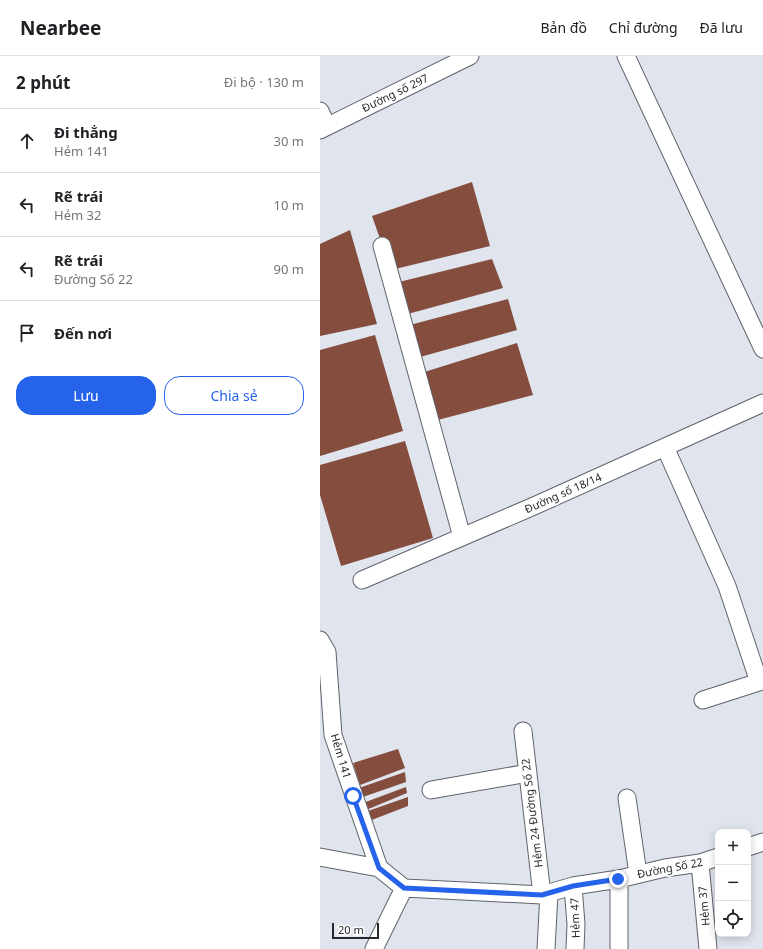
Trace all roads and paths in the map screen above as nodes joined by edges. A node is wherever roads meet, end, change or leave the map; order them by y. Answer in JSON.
{"nodes":[{"id":1,"x":470,"y":56,"type":"edge"},
{"id":2,"x":626,"y":56,"type":"edge"},
{"id":3,"x":446,"y":61,"type":"edge"},
{"id":4,"x":320,"y":111,"type":"edge"},
{"id":5,"x":324,"y":128,"type":"edge"},
{"id":6,"x":382,"y":246,"type":"dead end"},
{"id":7,"x":763,"y":349,"type":"edge"},
{"id":8,"x":763,"y":403,"type":"edge"},
{"id":9,"x":665,"y":447,"type":"junction"},
{"id":10,"x":462,"y":537,"type":"junction"},
{"id":11,"x":362,"y":580,"type":"dead end"},
{"id":12,"x":320,"y":640,"type":"edge"},
{"id":13,"x":703,"y":700,"type":"dead end"},
{"id":14,"x":523,"y":731,"type":"dead end"},
{"id":15,"x":528,"y":773,"type":"junction"},
{"id":16,"x":430,"y":790,"type":"dead end"},
{"id":17,"x":627,"y":798,"type":"dead end"},
{"id":18,"x":763,"y":842,"type":"edge"},
{"id":19,"x":751,"y":846,"type":"edge"},
{"id":20,"x":320,"y":857,"type":"edge"},
{"id":21,"x":715,"y":858,"type":"edge"},
{"id":22,"x":700,"y":863,"type":"junction"},
{"id":23,"x":379,"y":868,"type":"junction"},
{"id":24,"x":638,"y":874,"type":"junction"},
{"id":25,"x":618,"y":879,"type":"junction"},
{"id":26,"x":573,"y":886,"type":"junction"},
{"id":27,"x":404,"y":888,"type":"junction"},
{"id":28,"x":545,"y":894,"type":"junction"},
{"id":29,"x":374,"y":949,"type":"edge"},
{"id":30,"x":546,"y":949,"type":"edge"},
{"id":31,"x":575,"y":949,"type":"edge"},
{"id":32,"x":619,"y":949,"type":"edge"},
{"id":33,"x":708,"y":949,"type":"edge"}],
"edges":[{"from":1,"to":3,"type":"street","name":"Đường số 297"},
{"from":2,"to":7,"type":"street"},
{"from":3,"to":5,"type":"street","name":"Đường số 297"},
{"from":4,"to":5,"type":"street"},
{"from":6,"to":10,"type":"street"},
{"from":8,"to":9,"type":"street","name":"Đường số 18/14"},
{"from":9,"to":10,"type":"street","name":"Đường số 18/14"},
{"from":9,"to":13,"type":"street"},
{"from":10,"to":11,"type":"street","name":"Đường số 18/14"},
{"from":12,"to":23,"type":"street","name":"Hẻm 141"},
{"from":14,"to":15,"type":"street","name":"Hẻm 24 Đường Số 22"},
{"from":15,"to":16,"type":"street"},
{"from":15,"to":28,"type":"street","name":"Hẻm 24 Đường Số 22"},
{"from":17,"to":24,"type":"street"},
{"from":18,"to":19,"type":"street"},
{"from":20,"to":23,"type":"street"},
{"from":21,"to":22,"type":"street","name":"Đường Số 22"},
{"from":22,"to":24,"type":"street","name":"Đường Số 22"},
{"from":22,"to":33,"type":"street","name":"Hẻm 37"},
{"from":23,"to":27,"type":"street"},
{"from":24,"to":25,"type":"street","name":"Đường Số 22"},
{"from":25,"to":26,"type":"street","name":"Đường Số 22"},
{"from":25,"to":32,"type":"street"},
{"from":26,"to":28,"type":"street","name":"Đường Số 22"},
{"from":26,"to":31,"type":"street","name":"Hẻm 47"},
{"from":27,"to":28,"type":"street","name":"Đường Số 22"},
{"from":27,"to":29,"type":"street"},
{"from":28,"to":30,"type":"street","name":"Hẻm 24 Đường Số 22"}]}
